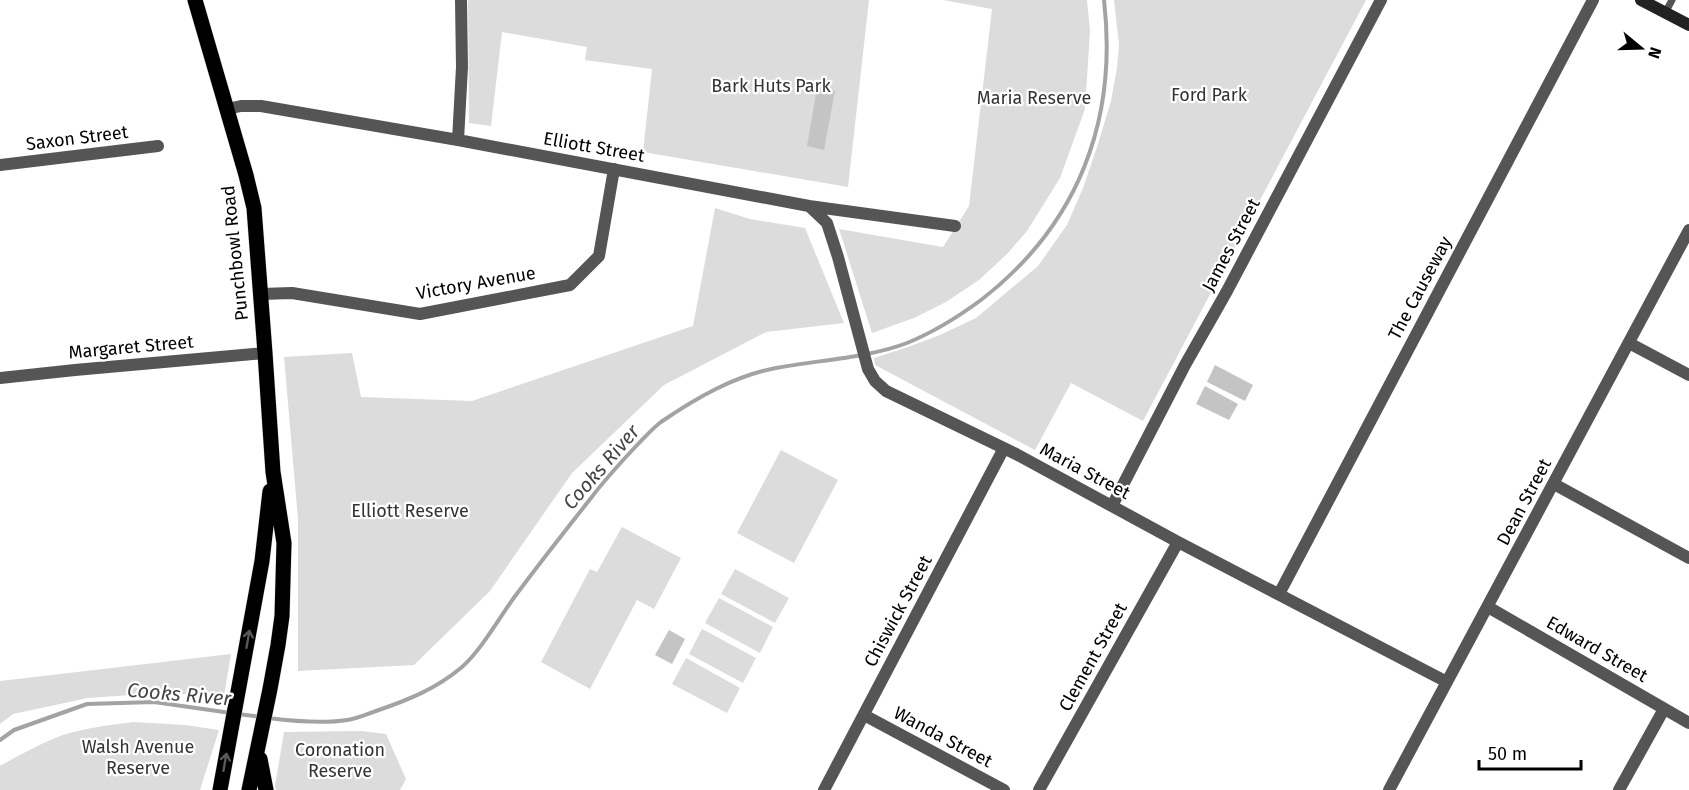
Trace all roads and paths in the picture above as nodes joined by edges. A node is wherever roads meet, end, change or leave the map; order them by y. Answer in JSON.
{"nodes":[{"id":1,"x":195,"y":0,"type":"edge"},
{"id":2,"x":461,"y":0,"type":"edge"},
{"id":3,"x":1381,"y":0,"type":"edge"},
{"id":4,"x":1593,"y":0,"type":"edge"},
{"id":5,"x":1641,"y":0,"type":"edge"},
{"id":6,"x":1672,"y":0,"type":"edge"},
{"id":7,"x":1665,"y":13,"type":"junction"},
{"id":8,"x":1689,"y":25,"type":"edge"},
{"id":9,"x":227,"y":109,"type":"junction"},
{"id":10,"x":458,"y":140,"type":"junction"},
{"id":11,"x":158,"y":146,"type":"dead end"},
{"id":12,"x":0,"y":165,"type":"edge"},
{"id":13,"x":614,"y":169,"type":"junction"},
{"id":14,"x":809,"y":206,"type":"junction"},
{"id":15,"x":955,"y":226,"type":"dead end"},
{"id":16,"x":1689,"y":230,"type":"edge"},
{"id":17,"x":261,"y":294,"type":"junction"},
{"id":18,"x":1629,"y":343,"type":"junction"},
{"id":19,"x":265,"y":353,"type":"junction"},
{"id":20,"x":1689,"y":375,"type":"edge"},
{"id":21,"x":0,"y":378,"type":"edge"},
{"id":22,"x":1004,"y":448,"type":"junction"},
{"id":23,"x":273,"y":472,"type":"junction"},
{"id":24,"x":1554,"y":484,"type":"junction"},
{"id":25,"x":1112,"y":506,"type":"junction"},
{"id":26,"x":1178,"y":542,"type":"junction"},
{"id":27,"x":1689,"y":558,"type":"edge"},
{"id":28,"x":1279,"y":594,"type":"junction"},
{"id":29,"x":1488,"y":607,"type":"junction"},
{"id":30,"x":1447,"y":682,"type":"junction"},
{"id":31,"x":1664,"y":709,"type":"junction"},
{"id":32,"x":864,"y":715,"type":"junction"},
{"id":33,"x":1689,"y":723,"type":"edge"},
{"id":34,"x":259,"y":744,"type":"junction"},
{"id":35,"x":220,"y":790,"type":"edge"},
{"id":36,"x":249,"y":790,"type":"edge"},
{"id":37,"x":266,"y":790,"type":"edge"},
{"id":38,"x":824,"y":790,"type":"edge"},
{"id":39,"x":1004,"y":790,"type":"edge"},
{"id":40,"x":1039,"y":790,"type":"edge"},
{"id":41,"x":1389,"y":790,"type":"edge"},
{"id":42,"x":1619,"y":790,"type":"edge"}],
"edges":[{"from":1,"to":9,"type":"main road","name":"Punchbowl Road"},
{"from":2,"to":10,"type":"street"},
{"from":3,"to":25,"type":"street","name":"James Street"},
{"from":4,"to":28,"type":"street","name":"The Causeway"},
{"from":5,"to":7,"type":"main road"},
{"from":6,"to":7,"type":"lane"},
{"from":7,"to":8,"type":"main road"},
{"from":9,"to":10,"type":"street","name":"Elliott Street"},
{"from":9,"to":17,"type":"main road","name":"Punchbowl Road"},
{"from":10,"to":13,"type":"street","name":"Elliott Street"},
{"from":11,"to":12,"type":"street","name":"Saxon Street"},
{"from":13,"to":14,"type":"street","name":"Elliott Street"},
{"from":13,"to":17,"type":"street","name":"Victory Avenue"},
{"from":14,"to":15,"type":"street","name":"Elliott Street"},
{"from":14,"to":22,"type":"street","name":"Maria Street"},
{"from":16,"to":18,"type":"street","name":"Dean Street"},
{"from":17,"to":19,"type":"main road","name":"Punchbowl Road"},
{"from":18,"to":20,"type":"street"},
{"from":18,"to":24,"type":"street","name":"Dean Street"},
{"from":19,"to":21,"type":"street","name":"Margaret Street"},
{"from":19,"to":23,"type":"main road","name":"Punchbowl Road"},
{"from":22,"to":25,"type":"street","name":"Maria Street"},
{"from":22,"to":32,"type":"street","name":"Chiswick Street"},
{"from":23,"to":34,"type":"main road","name":"Punchbowl Road"},
{"from":35,"to":23,"type":"main road","name":"Punchbowl Road","one_way":true},
{"from":24,"to":27,"type":"street"},
{"from":24,"to":29,"type":"street","name":"Dean Street"},
{"from":25,"to":26,"type":"street","name":"Maria Street"},
{"from":26,"to":28,"type":"street","name":"Maria Street"},
{"from":26,"to":40,"type":"street","name":"Clement Street"},
{"from":28,"to":30,"type":"street","name":"Maria Street"},
{"from":29,"to":30,"type":"street","name":"Dean Street"},
{"from":29,"to":31,"type":"street","name":"Edward Street"},
{"from":30,"to":41,"type":"street","name":"Dean Street"},
{"from":31,"to":33,"type":"street","name":"Edward Street"},
{"from":31,"to":42,"type":"street"},
{"from":32,"to":38,"type":"street","name":"Chiswick Street"},
{"from":32,"to":39,"type":"street","name":"Wanda Street"},
{"from":34,"to":36,"type":"main road","name":"Punchbowl Road"},
{"from":34,"to":37,"type":"main road"}]}
